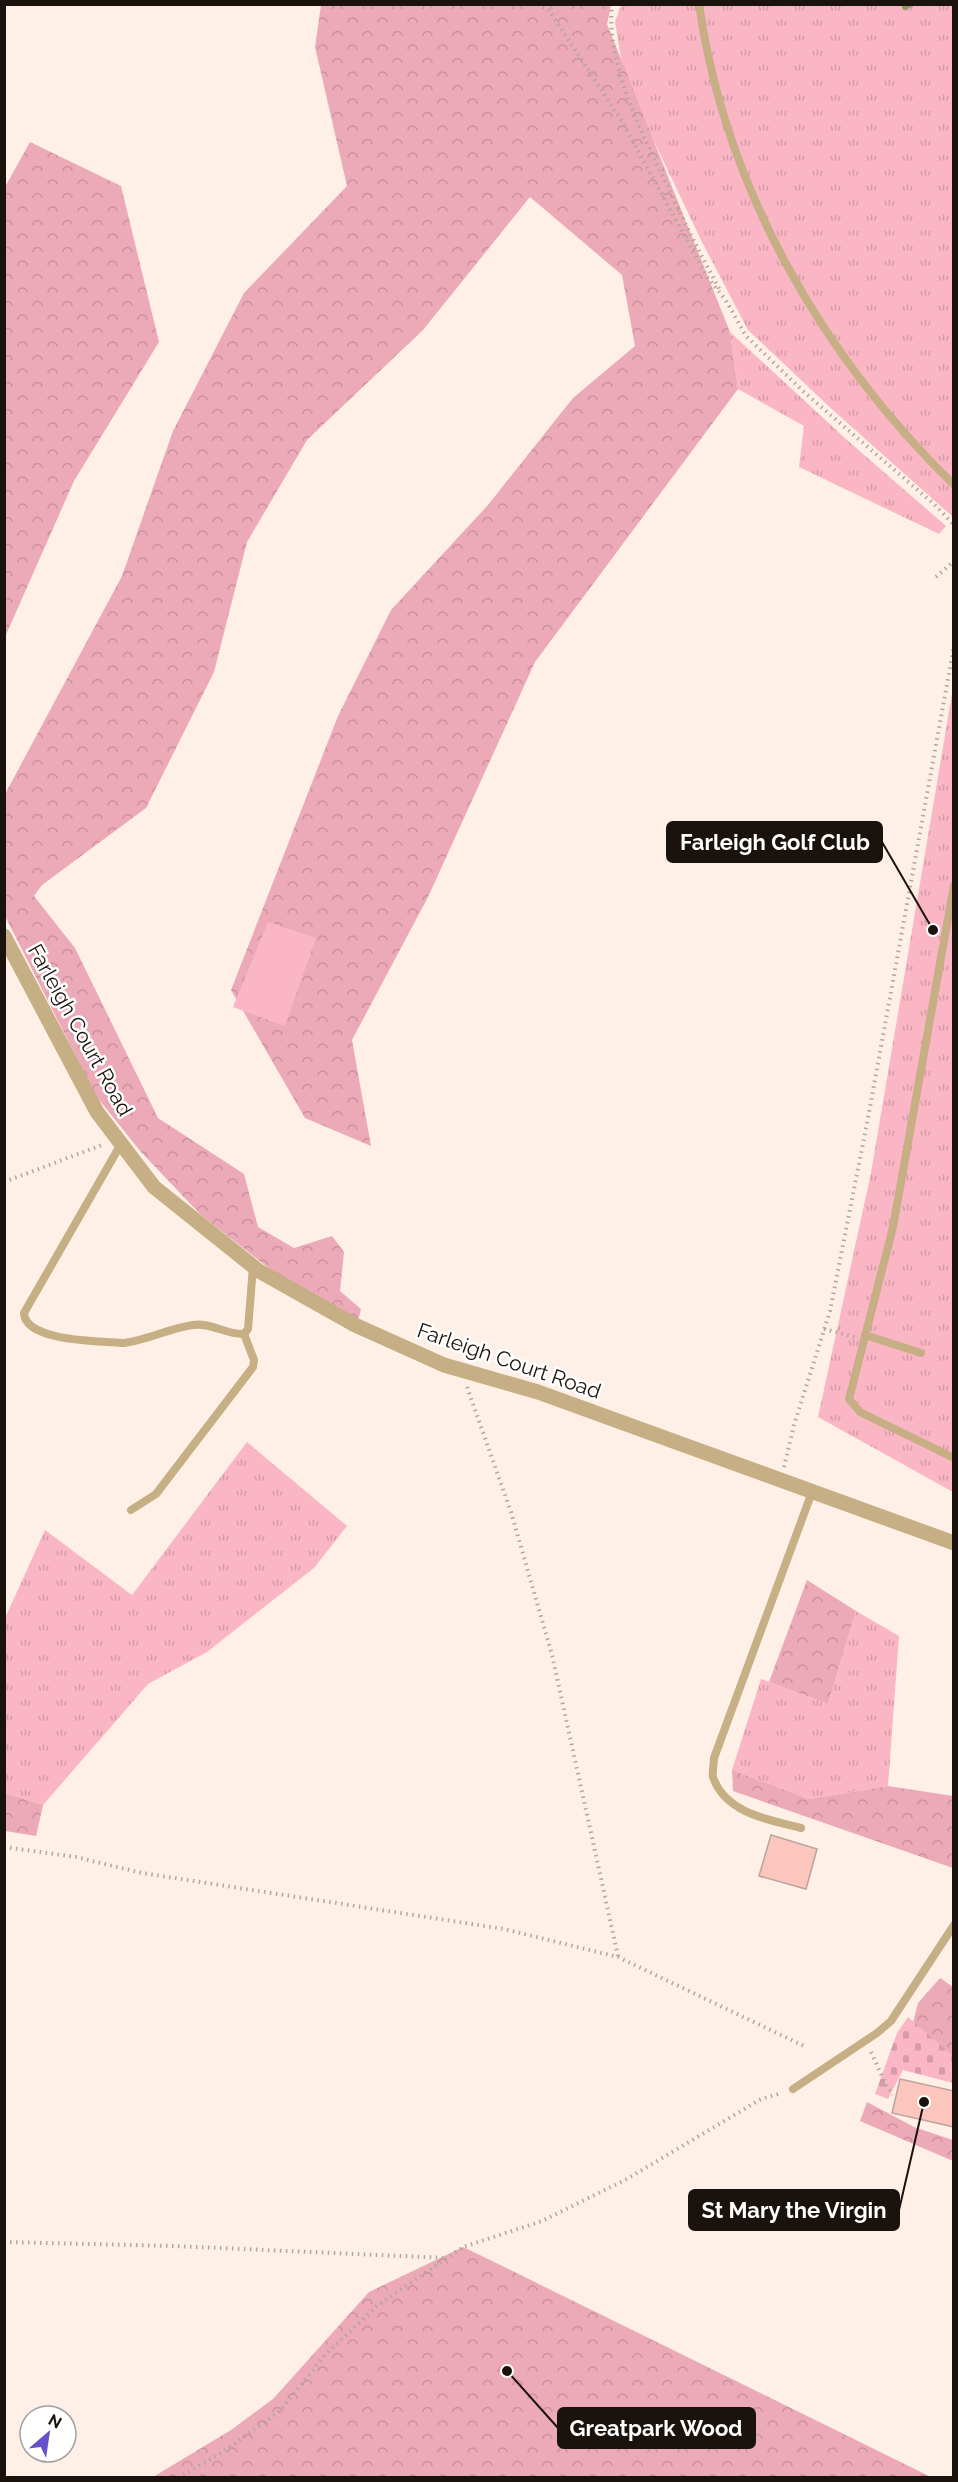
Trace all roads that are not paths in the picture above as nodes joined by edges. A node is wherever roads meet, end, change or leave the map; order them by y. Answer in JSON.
{"nodes":[{"id":1,"x":699,"y":4,"type":"edge"},
{"id":2,"x":954,"y":485,"type":"edge"},
{"id":3,"x":954,"y":885,"type":"edge"},
{"id":4,"x":4,"y":936,"type":"edge"},
{"id":5,"x":119,"y":1142,"type":"junction"},
{"id":6,"x":253,"y":1267,"type":"junction"},
{"id":7,"x":244,"y":1334,"type":"junction"},
{"id":8,"x":865,"y":1337,"type":"junction"},
{"id":9,"x":921,"y":1353,"type":"dead end"},
{"id":10,"x":954,"y":1458,"type":"edge"},
{"id":11,"x":812,"y":1492,"type":"junction"},
{"id":12,"x":131,"y":1510,"type":"dead end"},
{"id":13,"x":954,"y":1543,"type":"edge"},
{"id":14,"x":801,"y":1828,"type":"dead end"},
{"id":15,"x":954,"y":1925,"type":"edge"},
{"id":16,"x":793,"y":2090,"type":"road end"}],
"edges":[{"from":1,"to":2,"type":"lane"},
{"from":3,"to":8,"type":"lane"},
{"from":4,"to":5,"type":"street","name":"Farleigh Court Road"},
{"from":5,"to":6,"type":"street","name":"Farleigh Court Road"},
{"from":5,"to":7,"type":"lane"},
{"from":6,"to":7,"type":"lane"},
{"from":6,"to":11,"type":"street","name":"Farleigh Court Road"},
{"from":7,"to":12,"type":"lane"},
{"from":8,"to":9,"type":"lane"},
{"from":8,"to":10,"type":"lane"},
{"from":11,"to":13,"type":"street","name":"Farleigh Court Road"},
{"from":11,"to":14,"type":"lane"},
{"from":15,"to":16,"type":"lane"}]}
